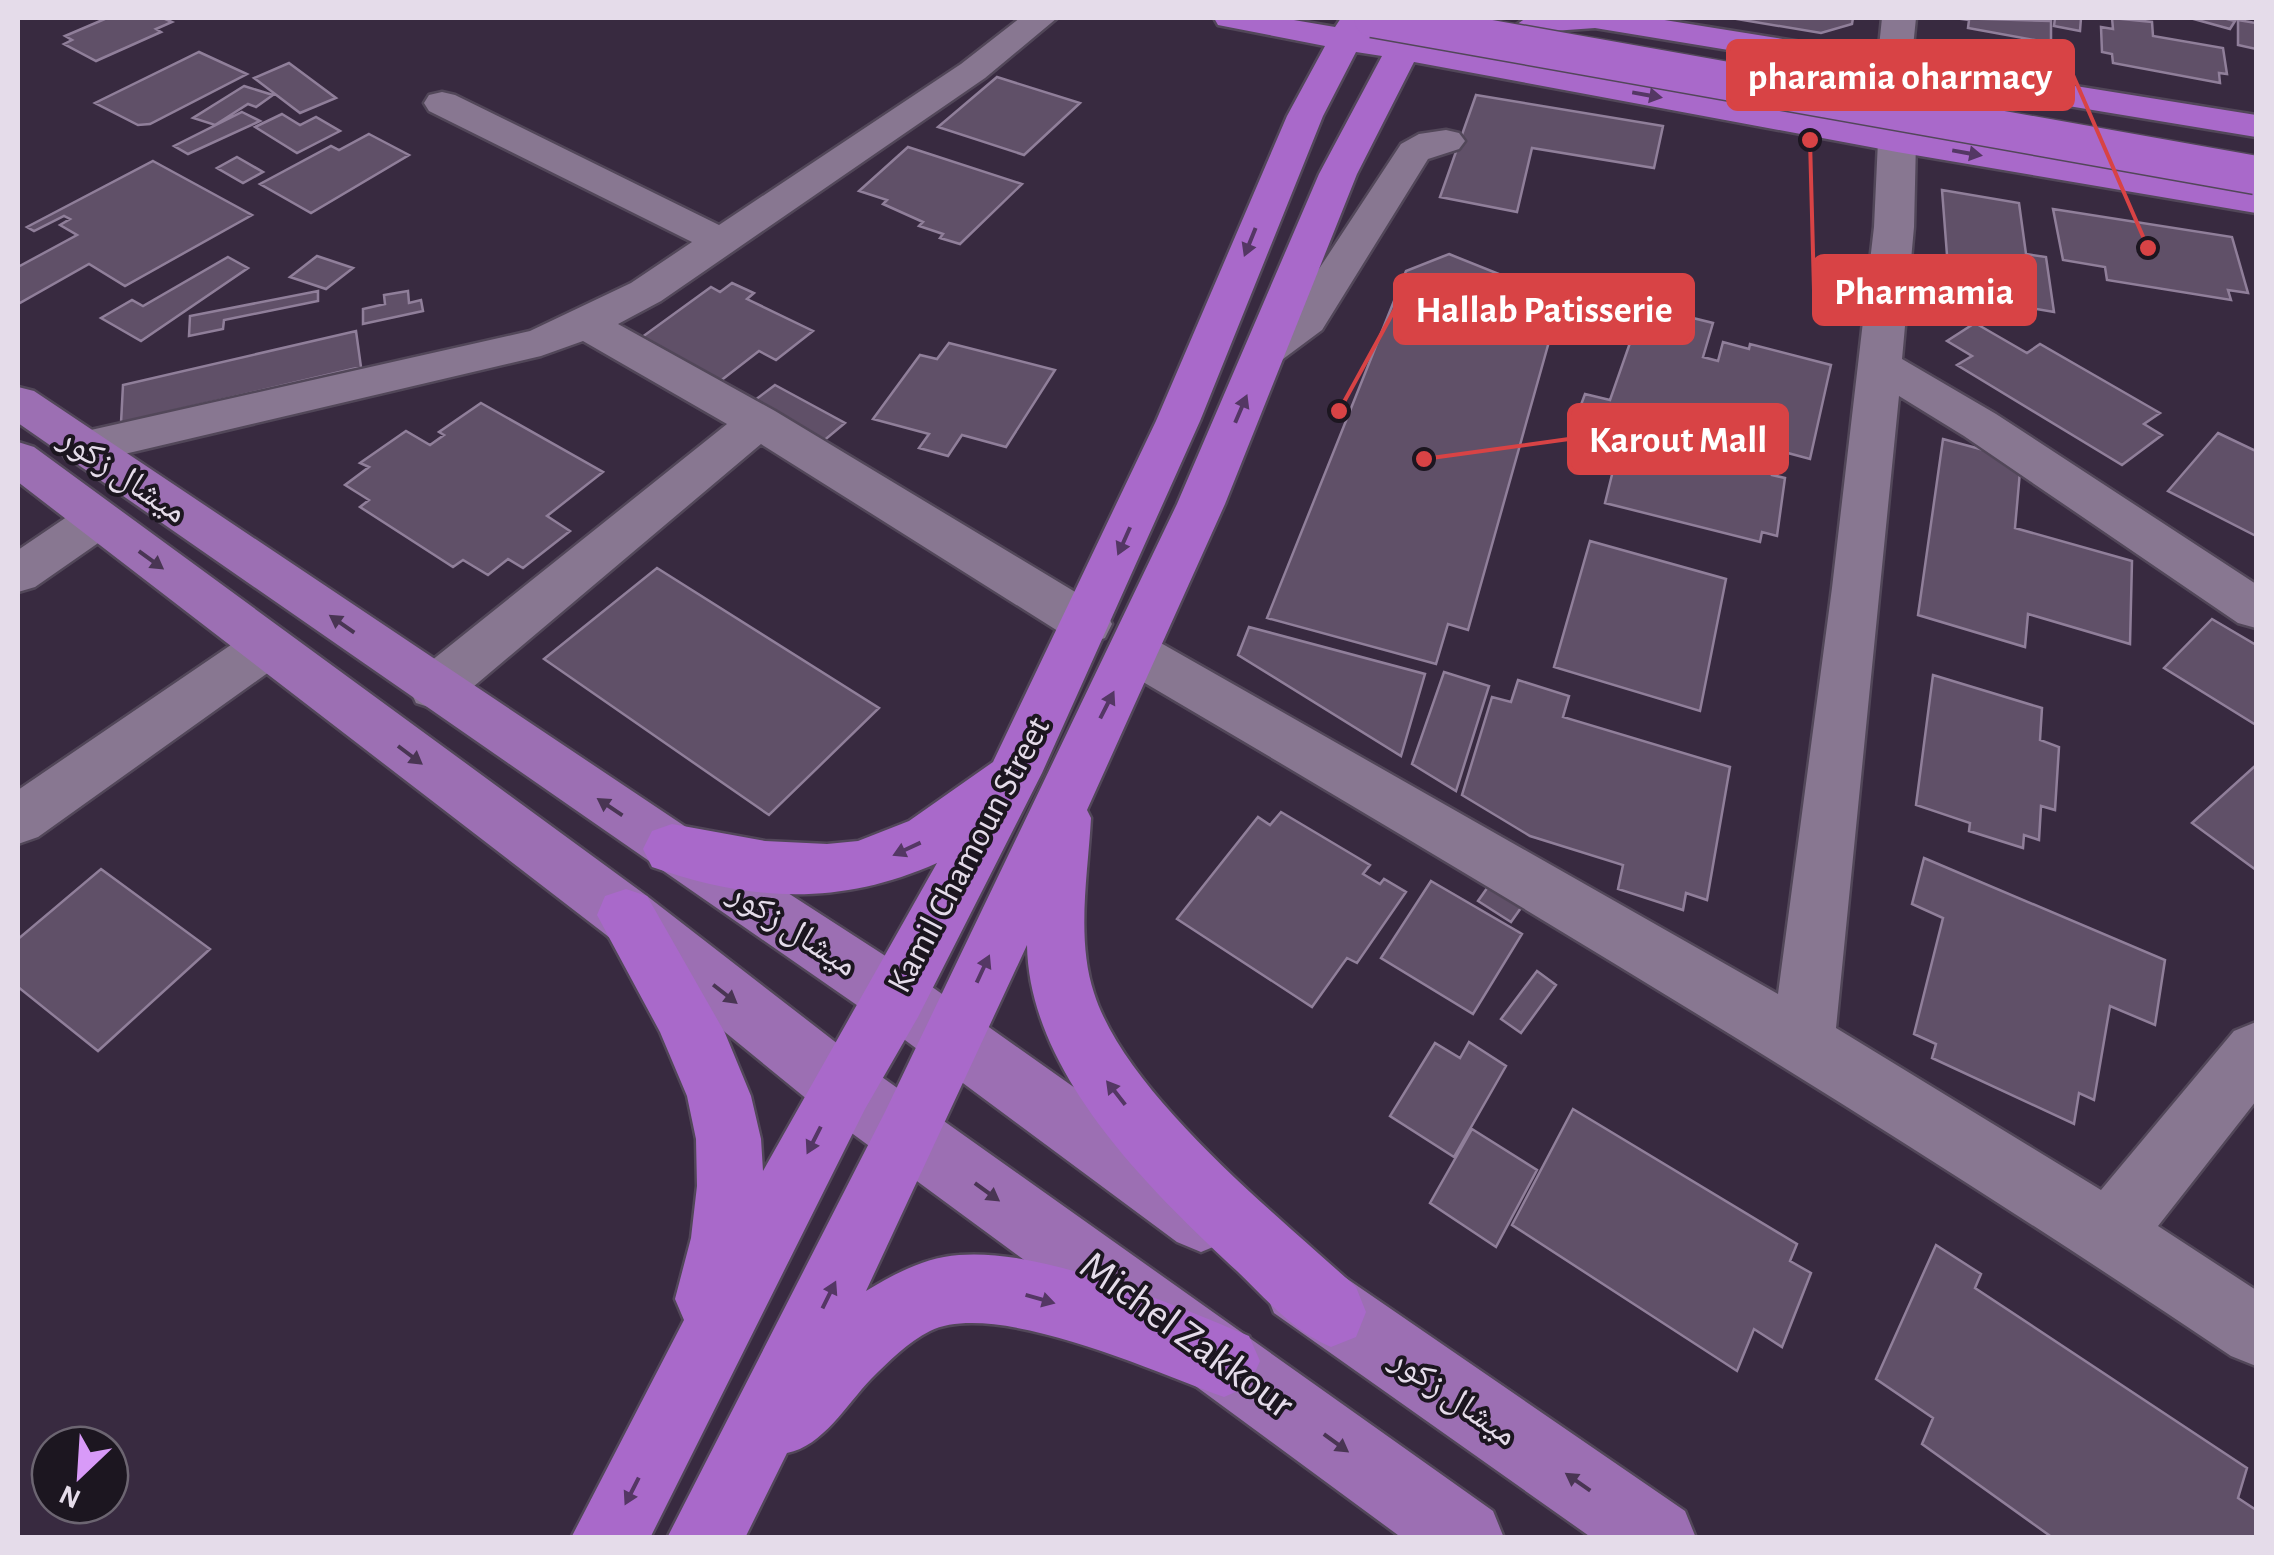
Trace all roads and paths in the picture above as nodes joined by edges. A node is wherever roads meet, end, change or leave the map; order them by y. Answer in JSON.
{"nodes":[{"id":1,"x":1040,"y":18,"type":"edge"},
{"id":2,"x":1234,"y":18,"type":"edge"},
{"id":3,"x":1374,"y":18,"type":"edge"},
{"id":4,"x":1420,"y":18,"type":"edge"},
{"id":5,"x":1482,"y":18,"type":"edge"},
{"id":6,"x":1596,"y":18,"type":"edge"},
{"id":7,"x":1900,"y":18,"type":"edge"},
{"id":8,"x":1351,"y":29,"type":"edge"},
{"id":9,"x":1405,"y":51,"type":"junction"},
{"id":10,"x":1894,"y":66,"type":"junction"},
{"id":11,"x":1535,"y":75,"type":"junction"},
{"id":12,"x":1580,"y":83,"type":"junction"},
{"id":13,"x":442,"y":103,"type":"dead end"},
{"id":14,"x":2256,"y":126,"type":"edge"},
{"id":15,"x":1360,"y":128,"type":"junction"},
{"id":16,"x":1297,"y":134,"type":"junction"},
{"id":17,"x":1897,"y":141,"type":"junction"},
{"id":18,"x":1446,"y":142,"type":"dead end"},
{"id":19,"x":2256,"y":150,"type":"edge"},
{"id":20,"x":2256,"y":175,"type":"edge"},
{"id":21,"x":2256,"y":202,"type":"edge"},
{"id":22,"x":719,"y":240,"type":"junction"},
{"id":23,"x":586,"y":324,"type":"junction"},
{"id":24,"x":1264,"y":352,"type":"junction"},
{"id":25,"x":1880,"y":365,"type":"junction"},
{"id":26,"x":18,"y":402,"type":"edge"},
{"id":27,"x":759,"y":422,"type":"junction"},
{"id":28,"x":40,"y":467,"type":"edge"},
{"id":29,"x":97,"y":520,"type":"junction"},
{"id":30,"x":18,"y":574,"type":"edge"},
{"id":31,"x":2256,"y":608,"type":"edge"},
{"id":32,"x":1110,"y":638,"type":"junction"},
{"id":33,"x":265,"y":648,"type":"junction"},
{"id":34,"x":435,"y":688,"type":"junction"},
{"id":35,"x":1040,"y":783,"type":"junction"},
{"id":36,"x":18,"y":820,"type":"edge"},
{"id":37,"x":672,"y":849,"type":"junction"},
{"id":38,"x":626,"y":915,"type":"junction"},
{"id":39,"x":896,"y":997,"type":"junction"},
{"id":40,"x":951,"y":1038,"type":"junction"},
{"id":41,"x":1802,"y":1042,"type":"junction"},
{"id":42,"x":2256,"y":1052,"type":"edge"},
{"id":43,"x":842,"y":1086,"type":"junction"},
{"id":44,"x":908,"y":1135,"type":"junction"},
{"id":45,"x":2110,"y":1233,"type":"junction"},
{"id":46,"x":1331,"y":1312,"type":"junction"},
{"id":47,"x":2256,"y":1331,"type":"edge"},
{"id":48,"x":1224,"y":1361,"type":"junction"},
{"id":49,"x":659,"y":1439,"type":"junction"},
{"id":50,"x":738,"y":1476,"type":"junction"},
{"id":51,"x":609,"y":1538,"type":"edge"},
{"id":52,"x":705,"y":1538,"type":"edge"},
{"id":53,"x":1466,"y":1538,"type":"edge"},
{"id":54,"x":1658,"y":1538,"type":"edge"}],
"edges":[{"from":1,"to":22,"type":"street"},
{"from":2,"to":8,"type":"highway"},
{"from":2,"to":16,"type":"highway"},
{"from":3,"to":20,"type":"highway","bridge":true},
{"from":4,"to":9,"type":"highway"},
{"from":5,"to":19,"type":"highway"},
{"from":6,"to":10,"type":"highway"},
{"from":6,"to":12,"type":"highway"},
{"from":7,"to":10,"type":"street"},
{"from":8,"to":9,"type":"highway"},
{"from":8,"to":16,"type":"highway"},
{"from":9,"to":11,"type":"highway"},
{"from":9,"to":15,"type":"highway"},
{"from":10,"to":14,"type":"highway"},
{"from":11,"to":12,"type":"highway"},
{"from":11,"to":15,"type":"highway"},
{"from":12,"to":17,"type":"highway","one_way":true},
{"from":13,"to":22,"type":"street"},
{"from":15,"to":24,"type":"highway"},
{"from":16,"to":32,"type":"highway","name":"Kamil Chamoun Street","one_way":true},
{"from":17,"to":21,"type":"highway","one_way":true},
{"from":17,"to":25,"type":"street"},
{"from":18,"to":24,"type":"street"},
{"from":22,"to":23,"type":"street"},
{"from":23,"to":27,"type":"street"},
{"from":23,"to":28,"type":"street"},
{"from":32,"to":24,"type":"highway","one_way":true},
{"from":25,"to":31,"type":"street"},
{"from":25,"to":41,"type":"street"},
{"from":26,"to":28,"type":"main road","name":"ميشال زكور"},
{"from":27,"to":32,"type":"street"},
{"from":27,"to":34,"type":"street"},
{"from":28,"to":29,"type":"main road","name":"ميشال زكور"},
{"from":34,"to":28,"type":"main road","name":"ميشال زكور","one_way":true},
{"from":29,"to":30,"type":"street"},
{"from":29,"to":33,"type":"main road","name":"ميشال زكور","one_way":true},
{"from":32,"to":35,"type":"highway","name":"Kamil Chamoun Street"},
{"from":32,"to":41,"type":"street"},
{"from":33,"to":36,"type":"street"},
{"from":33,"to":38,"type":"main road","name":"ميشال زكور","one_way":true},
{"from":37,"to":34,"type":"main road","name":"ميشال زكور","one_way":true},
{"from":35,"to":37,"type":"highway","one_way":true},
{"from":35,"to":39,"type":"highway","name":"Kamil Chamoun Street"},
{"from":40,"to":35,"type":"highway","name":"Kamil Chamoun Street","one_way":true},
{"from":46,"to":35,"type":"highway","one_way":true},
{"from":37,"to":39,"type":"main road","name":"ميشال زكور"},
{"from":38,"to":43,"type":"main road","name":"ميشال زكور","one_way":true},
{"from":38,"to":49,"type":"highway"},
{"from":39,"to":40,"type":"main road","name":"ميشال زكور"},
{"from":39,"to":43,"type":"highway","name":"Kamil Chamoun Street"},
{"from":40,"to":44,"type":"highway","name":"Kamil Chamoun Street"},
{"from":40,"to":46,"type":"main road","name":"ميشال زكور"},
{"from":41,"to":45,"type":"street"},
{"from":42,"to":45,"type":"street"},
{"from":43,"to":44,"type":"main road","name":"ميشال زكور"},
{"from":43,"to":49,"type":"highway","name":"Kamil Chamoun Street","one_way":true},
{"from":44,"to":48,"type":"main road","name":"Michel Zakkour","one_way":true},
{"from":50,"to":44,"type":"highway","name":"Kamil Chamoun Street","one_way":true},
{"from":45,"to":47,"type":"street"},
{"from":54,"to":46,"type":"main road","name":"ميشال زكور","one_way":true},
{"from":50,"to":48,"type":"highway","one_way":true},
{"from":48,"to":53,"type":"main road","name":"Michel Zakkour","one_way":true},
{"from":49,"to":51,"type":"highway","name":"Kamil Chamoun Street","one_way":true},
{"from":50,"to":52,"type":"highway","name":"Kamil Chamoun Street"}]}
